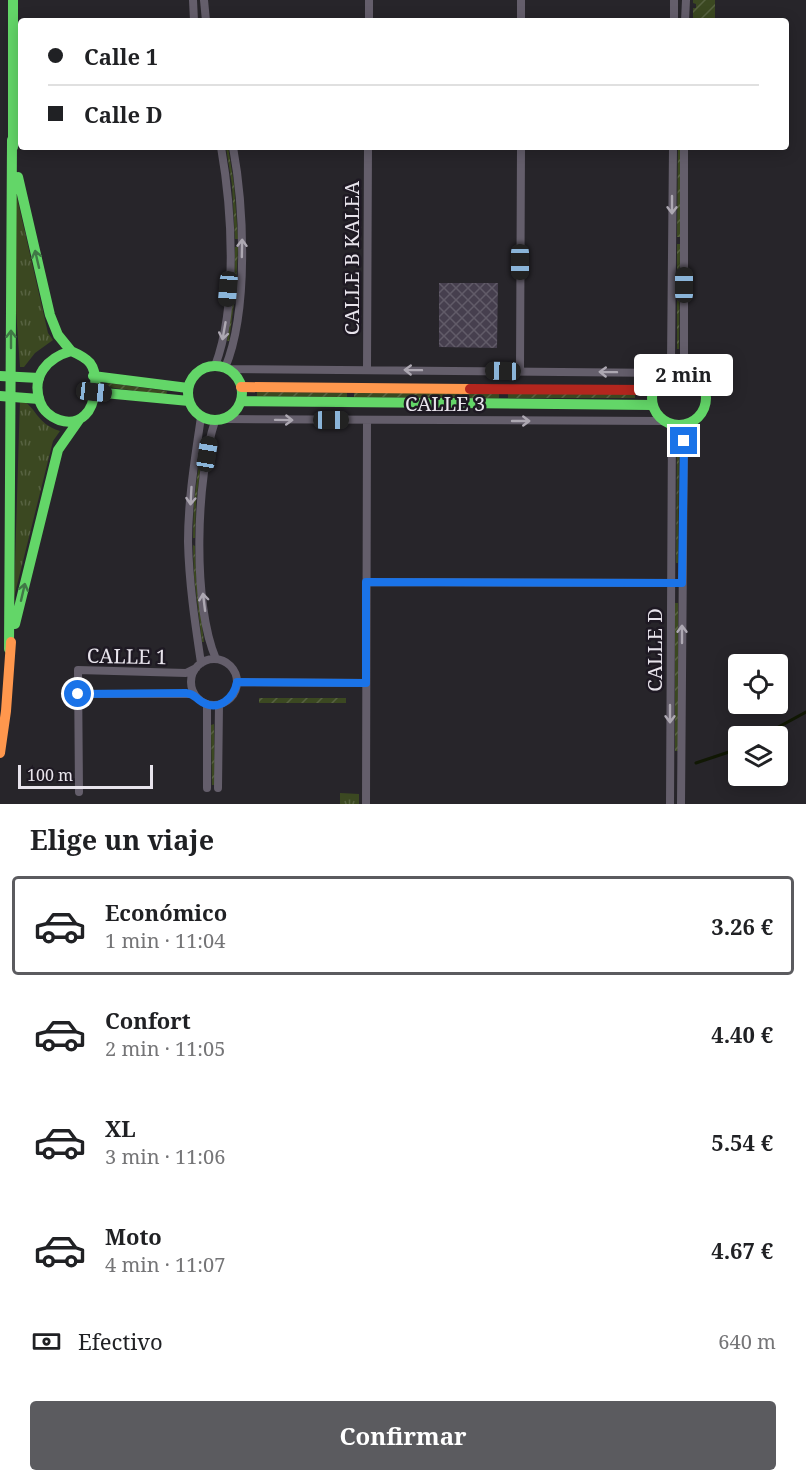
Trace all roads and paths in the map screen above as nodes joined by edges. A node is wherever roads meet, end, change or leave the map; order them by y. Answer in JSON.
{"nodes":[{"id":1,"x":13,"y":0,"type":"edge"},
{"id":2,"x":193,"y":0,"type":"edge"},
{"id":3,"x":204,"y":0,"type":"edge"},
{"id":4,"x":369,"y":0,"type":"edge"},
{"id":5,"x":521,"y":0,"type":"edge"},
{"id":6,"x":674,"y":0,"type":"edge"},
{"id":7,"x":686,"y":0,"type":"edge"},
{"id":8,"x":194,"y":18,"type":"edge"},
{"id":9,"x":206,"y":18,"type":"edge"},
{"id":10,"x":369,"y":18,"type":"edge"},
{"id":11,"x":521,"y":18,"type":"edge"},
{"id":12,"x":674,"y":18,"type":"edge"},
{"id":13,"x":686,"y":18,"type":"edge"},
{"id":14,"x":12,"y":140,"type":"junction"},
{"id":15,"x":221,"y":150,"type":"edge"},
{"id":16,"x":233,"y":150,"type":"edge"},
{"id":17,"x":368,"y":150,"type":"edge"},
{"id":18,"x":521,"y":150,"type":"edge"},
{"id":19,"x":673,"y":150,"type":"edge"},
{"id":20,"x":684,"y":150,"type":"edge"},
{"id":21,"x":71,"y":351,"type":"junction"},
{"id":22,"x":223,"y":368,"type":"junction"},
{"id":23,"x":367,"y":369,"type":"junction"},
{"id":24,"x":684,"y":370,"type":"junction"},
{"id":25,"x":520,"y":371,"type":"junction"},
{"id":26,"x":668,"y":372,"type":"junction"},
{"id":27,"x":0,"y":376,"type":"edge"},
{"id":28,"x":93,"y":376,"type":"junction"},
{"id":29,"x":39,"y":378,"type":"junction"},
{"id":30,"x":242,"y":387,"type":"junction"},
{"id":31,"x":188,"y":388,"type":"junction"},
{"id":32,"x":652,"y":390,"type":"junction"},
{"id":33,"x":94,"y":392,"type":"junction"},
{"id":34,"x":0,"y":396,"type":"edge"},
{"id":35,"x":39,"y":399,"type":"junction"},
{"id":36,"x":189,"y":401,"type":"junction"},
{"id":37,"x":241,"y":401,"type":"junction"},
{"id":38,"x":652,"y":405,"type":"junction"},
{"id":39,"x":201,"y":417,"type":"junction"},
{"id":40,"x":80,"y":420,"type":"junction"},
{"id":41,"x":220,"y":420,"type":"junction"},
{"id":42,"x":367,"y":421,"type":"junction"},
{"id":43,"x":668,"y":423,"type":"junction"},
{"id":44,"x":684,"y":424,"type":"junction"},
{"id":45,"x":366,"y":582,"type":"junction"},
{"id":46,"x":671,"y":583,"type":"junction"},
{"id":47,"x":682,"y":583,"type":"junction"},
{"id":48,"x":9,"y":649,"type":"junction"},
{"id":49,"x":216,"y":659,"type":"junction"},
{"id":50,"x":199,"y":665,"type":"junction"},
{"id":51,"x":237,"y":682,"type":"junction"},
{"id":52,"x":366,"y":683,"type":"junction"},
{"id":53,"x":78,"y":694,"type":"junction"},
{"id":54,"x":194,"y":694,"type":"junction"},
{"id":55,"x":207,"y":704,"type":"junction"},
{"id":56,"x":219,"y":705,"type":"junction"},
{"id":57,"x":0,"y":753,"type":"edge"},
{"id":58,"x":207,"y":788,"type":"dead end"},
{"id":59,"x":218,"y":788,"type":"dead end"},
{"id":60,"x":79,"y":792,"type":"dead end"},
{"id":61,"x":366,"y":804,"type":"edge"},
{"id":62,"x":670,"y":804,"type":"edge"},
{"id":63,"x":681,"y":804,"type":"edge"}],
"edges":[{"from":1,"to":14,"type":"main road"},
{"from":2,"to":8,"type":"street"},
{"from":3,"to":9,"type":"street"},
{"from":4,"to":10,"type":"street"},
{"from":5,"to":11,"type":"street"},
{"from":6,"to":12,"type":"street"},
{"from":7,"to":13,"type":"street"},
{"from":21,"to":14,"type":"main road","one_way":true},
{"from":48,"to":14,"type":"main road","one_way":true},
{"from":15,"to":22,"type":"street","one_way":true},
{"from":22,"to":16,"type":"street","one_way":true},
{"from":17,"to":23,"type":"street","name":"CALLE B KALEA"},
{"from":18,"to":25,"type":"street"},
{"from":19,"to":26,"type":"street","one_way":true},
{"from":20,"to":24,"type":"street"},
{"from":21,"to":28,"type":"main road"},
{"from":21,"to":29,"type":"main road"},
{"from":22,"to":23,"type":"street","name":"CALLE 3"},
{"from":22,"to":30,"type":"main road"},
{"from":22,"to":31,"type":"main road"},
{"from":25,"to":23,"type":"street","name":"CALLE 3","one_way":true},
{"from":24,"to":26,"type":"main road"},
{"from":24,"to":44,"type":"main road"},
{"from":26,"to":25,"type":"street","name":"CALLE 3","one_way":true},
{"from":26,"to":32,"type":"main road"},
{"from":27,"to":29,"type":"main road","bridge":true},
{"from":28,"to":31,"type":"main road"},
{"from":28,"to":33,"type":"main road"},
{"from":29,"to":35,"type":"main road"},
{"from":30,"to":32,"type":"main road","name":"CALLE 3"},
{"from":30,"to":37,"type":"main road"},
{"from":31,"to":36,"type":"main road"},
{"from":32,"to":38,"type":"main road"},
{"from":33,"to":36,"type":"main road"},
{"from":33,"to":40,"type":"main road"},
{"from":34,"to":35,"type":"main road","bridge":true},
{"from":35,"to":40,"type":"main road"},
{"from":36,"to":39,"type":"main road"},
{"from":37,"to":38,"type":"main road","name":"CALLE 3"},
{"from":37,"to":41,"type":"main road"},
{"from":38,"to":43,"type":"main road"},
{"from":39,"to":41,"type":"main road"},
{"from":39,"to":50,"type":"street","one_way":true},
{"from":48,"to":40,"type":"main road","one_way":true},
{"from":41,"to":42,"type":"street","name":"CALLE 3","one_way":true},
{"from":49,"to":41,"type":"street","one_way":true},
{"from":42,"to":43,"type":"street","name":"CALLE 3","one_way":true},
{"from":42,"to":45,"type":"street"},
{"from":43,"to":44,"type":"main road"},
{"from":43,"to":46,"type":"street","name":"CALLE D"},
{"from":44,"to":47,"type":"street","name":"CALLE D"},
{"from":45,"to":46,"type":"street"},
{"from":45,"to":52,"type":"street"},
{"from":46,"to":47,"type":"street"},
{"from":46,"to":62,"type":"street","name":"CALLE D","one_way":true},
{"from":63,"to":47,"type":"street","name":"CALLE D","one_way":true},
{"from":48,"to":57,"type":"main road"},
{"from":49,"to":50,"type":"street"},
{"from":49,"to":51,"type":"street"},
{"from":50,"to":53,"type":"street","name":"CALLE 1"},
{"from":50,"to":54,"type":"street"},
{"from":51,"to":52,"type":"street"},
{"from":51,"to":56,"type":"street"},
{"from":52,"to":61,"type":"street"},
{"from":53,"to":54,"type":"street","name":"CALLE 1"},
{"from":53,"to":60,"type":"street","name":"CALLE 1"},
{"from":54,"to":55,"type":"street"},
{"from":55,"to":56,"type":"street"},
{"from":55,"to":58,"type":"street"},
{"from":56,"to":59,"type":"street"}]}
